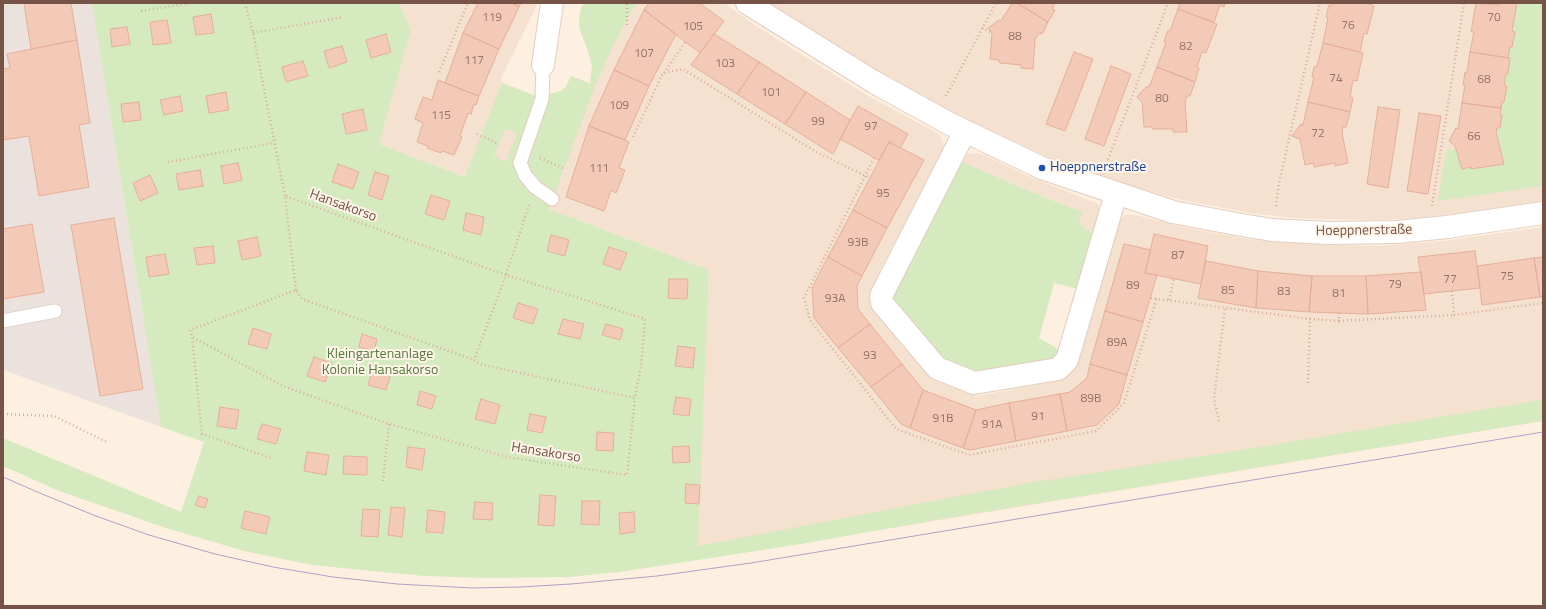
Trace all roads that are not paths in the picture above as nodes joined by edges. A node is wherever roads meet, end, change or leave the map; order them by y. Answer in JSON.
{"nodes":[{"id":1,"x":552,"y":3,"type":"edge"},
{"id":2,"x":747,"y":3,"type":"edge"},
{"id":3,"x":543,"y":65,"type":"joint"},
{"id":4,"x":965,"y":131,"type":"junction"},
{"id":5,"x":1116,"y":194,"type":"junction"},
{"id":6,"x":552,"y":199,"type":"dead end"},
{"id":7,"x":1543,"y":213,"type":"edge"},
{"id":8,"x":55,"y":311,"type":"dead end"},
{"id":9,"x":3,"y":321,"type":"edge"}],
"edges":[{"from":1,"to":3,"type":"street"},
{"from":2,"to":4,"type":"street","name":"Hoeppnerstraße"},
{"from":3,"to":6,"type":"lane"},
{"from":4,"to":5,"type":"street","name":"Hoeppnerstraße"},
{"from":4,"to":5,"type":"street"},
{"from":5,"to":7,"type":"street","name":"Hoeppnerstraße"},
{"from":8,"to":9,"type":"lane"}]}
